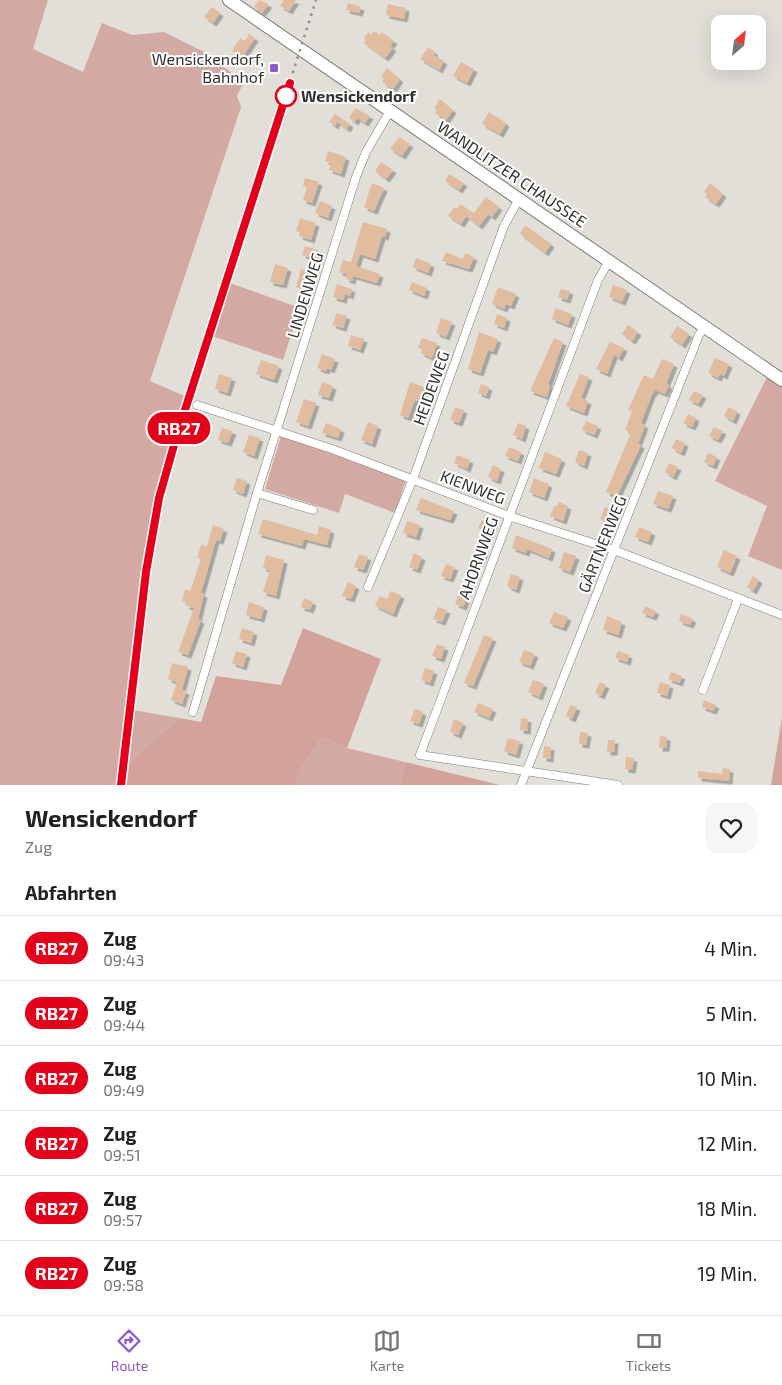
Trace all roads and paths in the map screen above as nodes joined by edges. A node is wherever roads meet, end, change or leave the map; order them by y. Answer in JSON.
{"nodes":[{"id":1,"x":229,"y":0,"type":"edge"},
{"id":2,"x":390,"y":111,"type":"junction"},
{"id":3,"x":519,"y":199,"type":"junction"},
{"id":4,"x":609,"y":261,"type":"junction"},
{"id":5,"x":704,"y":326,"type":"junction"},
{"id":6,"x":782,"y":380,"type":"edge"},
{"id":7,"x":196,"y":405,"type":"dead end"},
{"id":8,"x":276,"y":431,"type":"junction"},
{"id":9,"x":413,"y":479,"type":"junction"},
{"id":10,"x":257,"y":493,"type":"junction"},
{"id":11,"x":312,"y":510,"type":"dead end"},
{"id":12,"x":509,"y":516,"type":"junction"},
{"id":13,"x":614,"y":550,"type":"junction"},
{"id":14,"x":368,"y":587,"type":"dead end"},
{"id":15,"x":738,"y":599,"type":"junction"},
{"id":16,"x":782,"y":614,"type":"edge"},
{"id":17,"x":703,"y":690,"type":"dead end"},
{"id":18,"x":193,"y":712,"type":"dead end"},
{"id":19,"x":525,"y":772,"type":"junction"},
{"id":20,"x":521,"y":785,"type":"edge"},
{"id":21,"x":618,"y":785,"type":"edge"}],
"edges":[{"from":1,"to":2,"type":"main road","name":"WANDLITZER CHAUSSEE"},
{"from":2,"to":3,"type":"main road","name":"WANDLITZER CHAUSSEE"},
{"from":2,"to":8,"type":"street","name":"LINDENWEG"},
{"from":3,"to":4,"type":"main road","name":"WANDLITZER CHAUSSEE"},
{"from":3,"to":9,"type":"street","name":"HEIDEWEG"},
{"from":4,"to":5,"type":"main road","name":"WANDLITZER CHAUSSEE"},
{"from":4,"to":12,"type":"street","name":"AHORNWEG"},
{"from":5,"to":6,"type":"main road","name":"WANDLITZER CHAUSSEE"},
{"from":5,"to":13,"type":"street","name":"GÄRTNERWEG"},
{"from":7,"to":8,"type":"street","name":"KIENWEG"},
{"from":8,"to":9,"type":"street","name":"KIENWEG"},
{"from":8,"to":10,"type":"street","name":"LINDENWEG"},
{"from":9,"to":12,"type":"street","name":"KIENWEG"},
{"from":9,"to":14,"type":"street","name":"HEIDEWEG"},
{"from":10,"to":11,"type":"street"},
{"from":10,"to":18,"type":"street","name":"LINDENWEG"},
{"from":12,"to":13,"type":"street","name":"KIENWEG"},
{"from":12,"to":19,"type":"street","name":"AHORNWEG"},
{"from":13,"to":15,"type":"street","name":"KIENWEG"},
{"from":13,"to":19,"type":"street","name":"GÄRTNERWEG"},
{"from":15,"to":16,"type":"street","name":"KIENWEG"},
{"from":15,"to":17,"type":"street"},
{"from":19,"to":20,"type":"street","name":"GÄRTNERWEG"},
{"from":19,"to":21,"type":"street"}]}
